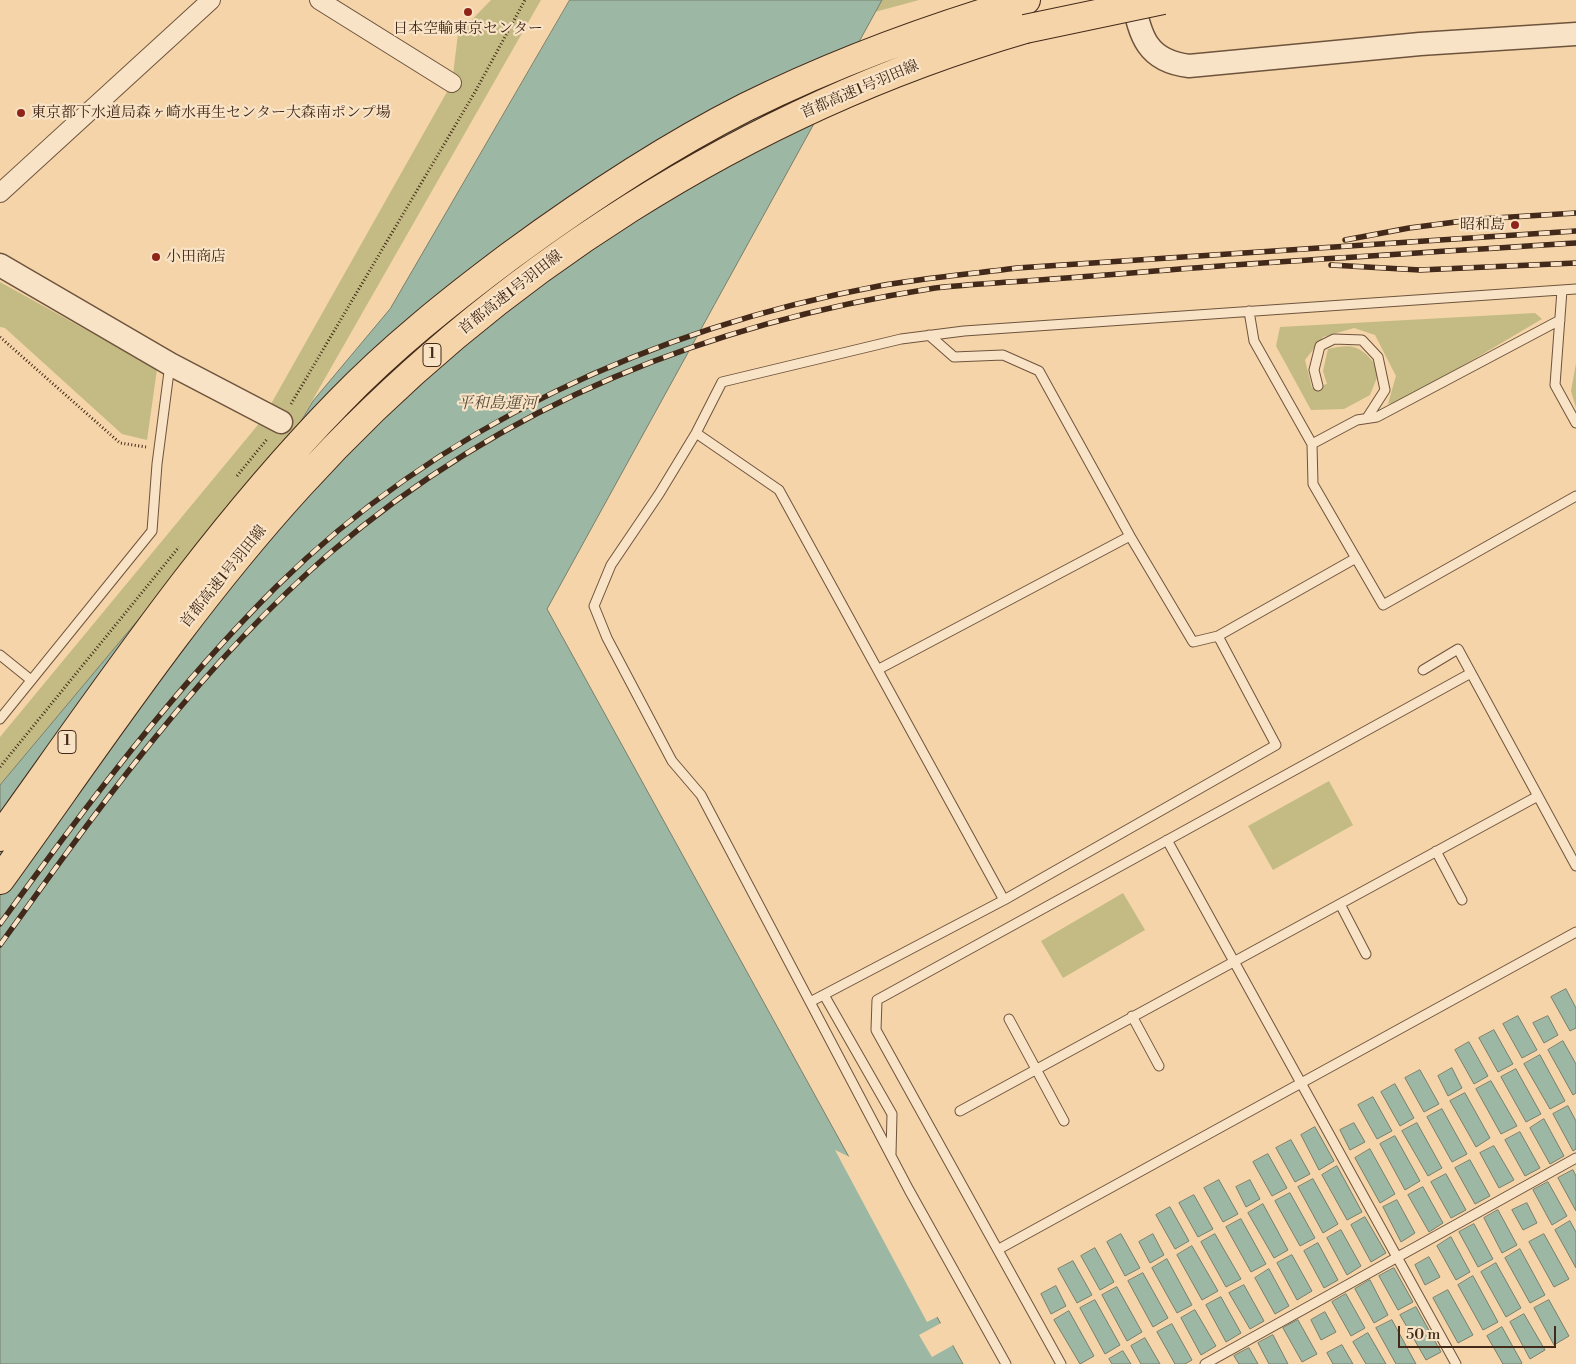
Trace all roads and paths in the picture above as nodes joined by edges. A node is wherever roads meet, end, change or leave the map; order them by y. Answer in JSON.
{"nodes":[{"id":1,"x":211,"y":0,"type":"edge"},
{"id":2,"x":319,"y":0,"type":"edge"},
{"id":3,"x":525,"y":0,"type":"edge"},
{"id":4,"x":1026,"y":0,"type":"edge"},
{"id":5,"x":1132,"y":0,"type":"edge"},
{"id":6,"x":1163,"y":0,"type":"edge"},
{"id":7,"x":1576,"y":34,"type":"edge"},
{"id":8,"x":452,"y":83,"type":"dead end"},
{"id":9,"x":0,"y":193,"type":"edge"},
{"id":10,"x":0,"y":265,"type":"edge"},
{"id":11,"x":1576,"y":289,"type":"edge"},
{"id":12,"x":1562,"y":290,"type":"junction"},
{"id":13,"x":1250,"y":311,"type":"junction"},
{"id":14,"x":1560,"y":320,"type":"junction"},
{"id":15,"x":929,"y":335,"type":"junction"},
{"id":16,"x":0,"y":337,"type":"edge"},
{"id":17,"x":170,"y":364,"type":"junction"},
{"id":18,"x":1318,"y":386,"type":"dead end"},
{"id":19,"x":1367,"y":418,"type":"junction"},
{"id":20,"x":281,"y":422,"type":"junction"},
{"id":21,"x":1576,"y":423,"type":"edge"},
{"id":22,"x":696,"y":433,"type":"junction"},
{"id":23,"x":1312,"y":444,"type":"junction"},
{"id":24,"x":160,"y":448,"type":"junction"},
{"id":25,"x":231,"y":484,"type":"dead end"},
{"id":26,"x":1576,"y":496,"type":"edge"},
{"id":27,"x":1130,"y":536,"type":"junction"},
{"id":28,"x":181,"y":545,"type":"dead end"},
{"id":29,"x":1356,"y":558,"type":"junction"},
{"id":30,"x":1218,"y":636,"type":"junction"},
{"id":31,"x":134,"y":647,"type":"junction"},
{"id":32,"x":0,"y":655,"type":"edge"},
{"id":33,"x":879,"y":669,"type":"junction"},
{"id":34,"x":1423,"y":670,"type":"dead end"},
{"id":35,"x":1471,"y":673,"type":"junction"},
{"id":36,"x":31,"y":680,"type":"junction"},
{"id":37,"x":0,"y":718,"type":"edge"},
{"id":38,"x":0,"y":767,"type":"edge"},
{"id":39,"x":1538,"y":796,"type":"junction"},
{"id":40,"x":0,"y":806,"type":"edge"},
{"id":41,"x":0,"y":837,"type":"edge"},
{"id":42,"x":1167,"y":840,"type":"junction"},
{"id":43,"x":1436,"y":851,"type":"junction"},
{"id":44,"x":1576,"y":866,"type":"edge"},
{"id":45,"x":0,"y":880,"type":"edge"},
{"id":46,"x":1004,"y":900,"type":"junction"},
{"id":47,"x":1462,"y":900,"type":"dead end"},
{"id":48,"x":1340,"y":904,"type":"junction"},
{"id":49,"x":1576,"y":932,"type":"edge"},
{"id":50,"x":1366,"y":954,"type":"dead end"},
{"id":51,"x":1234,"y":961,"type":"junction"},
{"id":52,"x":824,"y":995,"type":"junction"},
{"id":53,"x":810,"y":1002,"type":"junction"},
{"id":54,"x":1132,"y":1016,"type":"junction"},
{"id":55,"x":1009,"y":1019,"type":"dead end"},
{"id":56,"x":1159,"y":1066,"type":"dead end"},
{"id":57,"x":1036,"y":1069,"type":"junction"},
{"id":58,"x":1301,"y":1083,"type":"junction"},
{"id":59,"x":960,"y":1110,"type":"dead end"},
{"id":60,"x":1064,"y":1121,"type":"dead end"},
{"id":61,"x":891,"y":1156,"type":"junction"},
{"id":62,"x":1576,"y":1158,"type":"edge"},
{"id":63,"x":999,"y":1249,"type":"junction"},
{"id":64,"x":1398,"y":1257,"type":"junction"},
{"id":65,"x":1006,"y":1364,"type":"edge"},
{"id":66,"x":1061,"y":1364,"type":"edge"},
{"id":67,"x":1205,"y":1364,"type":"edge"},
{"id":68,"x":1456,"y":1364,"type":"edge"}],
"edges":[{"from":1,"to":9,"type":"street"},
{"from":2,"to":8,"type":"street"},
{"from":3,"to":20,"type":"path"},
{"from":4,"to":31,"type":"highway","name":"首都高速1号羽田線","number":"1"},
{"from":5,"to":7,"type":"street"},
{"from":6,"to":45,"type":"highway","name":"首都高速1号羽田線","number":"1","bridge":true},
{"from":10,"to":17,"type":"street"},
{"from":11,"to":12,"type":"lane"},
{"from":12,"to":13,"type":"lane"},
{"from":12,"to":14,"type":"lane"},
{"from":13,"to":15,"type":"lane"},
{"from":13,"to":23,"type":"lane"},
{"from":14,"to":19,"type":"lane"},
{"from":14,"to":21,"type":"lane"},
{"from":15,"to":22,"type":"lane"},
{"from":15,"to":27,"type":"lane"},
{"from":16,"to":24,"type":"path"},
{"from":17,"to":20,"type":"street"},
{"from":17,"to":24,"type":"lane"},
{"from":18,"to":19,"type":"lane"},
{"from":19,"to":23,"type":"lane"},
{"from":20,"to":25,"type":"path"},
{"from":22,"to":33,"type":"lane"},
{"from":22,"to":53,"type":"lane"},
{"from":23,"to":29,"type":"lane"},
{"from":24,"to":36,"type":"lane"},
{"from":26,"to":29,"type":"lane"},
{"from":27,"to":30,"type":"lane"},
{"from":27,"to":33,"type":"lane"},
{"from":28,"to":38,"type":"path"},
{"from":29,"to":30,"type":"lane"},
{"from":30,"to":46,"type":"lane"},
{"from":31,"to":40,"type":"highway"},
{"from":31,"to":41,"type":"highway","name":"首都高速1号羽田線","number":"1"},
{"from":32,"to":36,"type":"lane"},
{"from":33,"to":46,"type":"lane"},
{"from":34,"to":35,"type":"lane"},
{"from":35,"to":39,"type":"lane"},
{"from":35,"to":42,"type":"lane"},
{"from":36,"to":37,"type":"lane"},
{"from":39,"to":43,"type":"lane"},
{"from":39,"to":44,"type":"lane"},
{"from":42,"to":51,"type":"lane"},
{"from":42,"to":63,"type":"lane"},
{"from":43,"to":47,"type":"lane"},
{"from":43,"to":48,"type":"lane"},
{"from":46,"to":52,"type":"lane"},
{"from":48,"to":50,"type":"lane"},
{"from":48,"to":51,"type":"lane"},
{"from":49,"to":58,"type":"lane"},
{"from":51,"to":54,"type":"lane"},
{"from":51,"to":58,"type":"lane"},
{"from":52,"to":53,"type":"lane"},
{"from":52,"to":61,"type":"lane"},
{"from":53,"to":61,"type":"lane"},
{"from":54,"to":56,"type":"lane"},
{"from":54,"to":57,"type":"lane"},
{"from":55,"to":57,"type":"lane"},
{"from":57,"to":59,"type":"lane"},
{"from":57,"to":60,"type":"lane"},
{"from":58,"to":63,"type":"lane"},
{"from":58,"to":64,"type":"lane"},
{"from":61,"to":65,"type":"lane"},
{"from":62,"to":64,"type":"lane"},
{"from":63,"to":66,"type":"lane"},
{"from":64,"to":67,"type":"lane"},
{"from":64,"to":68,"type":"lane"}]}
